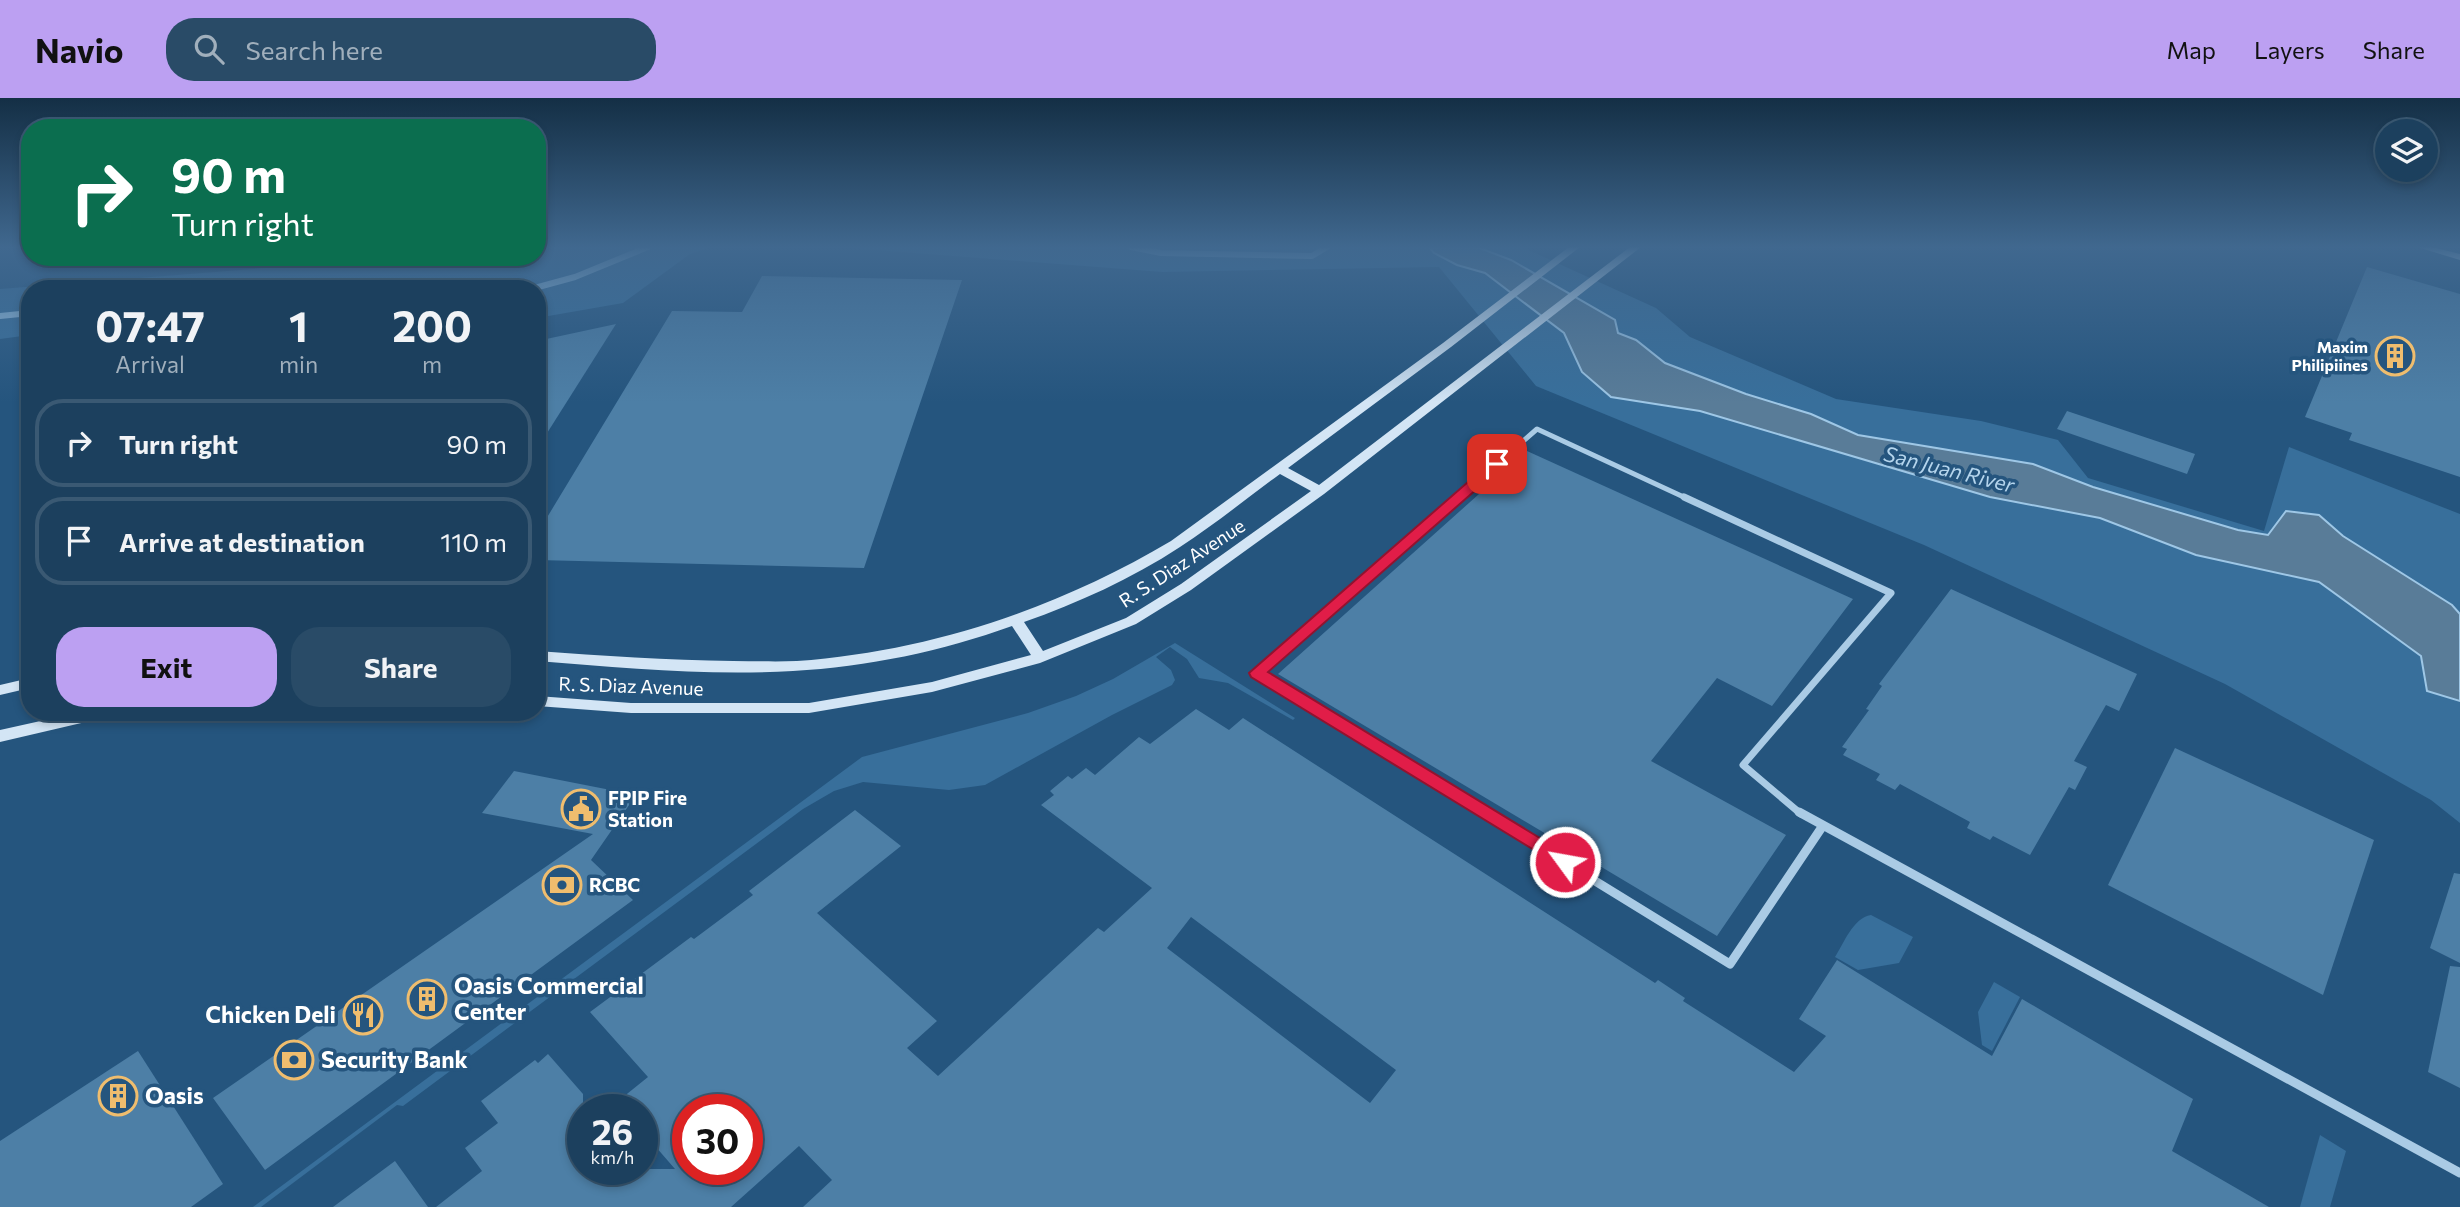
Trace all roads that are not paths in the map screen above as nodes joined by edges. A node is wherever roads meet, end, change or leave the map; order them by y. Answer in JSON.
{"nodes":[{"id":1,"x":1507,"y":299,"type":"edge"},
{"id":2,"x":1567,"y":299,"type":"edge"},
{"id":3,"x":1280,"y":469,"type":"junction"},
{"id":4,"x":1320,"y":491,"type":"junction"},
{"id":5,"x":1016,"y":621,"type":"junction"},
{"id":6,"x":546,"y":657,"type":"edge"},
{"id":7,"x":1040,"y":658,"type":"junction"},
{"id":8,"x":21,"y":685,"type":"edge"},
{"id":9,"x":0,"y":690,"type":"edge"},
{"id":10,"x":546,"y":702,"type":"edge"},
{"id":11,"x":67,"y":721,"type":"edge"},
{"id":12,"x":0,"y":736,"type":"edge"},
{"id":13,"x":1822,"y":827,"type":"junction"},
{"id":14,"x":2460,"y":1173,"type":"edge"}],
"edges":[{"from":1,"to":3,"type":"street","name":"R. S. Diaz Avenue"},
{"from":2,"to":4,"type":"street","name":"R. S. Diaz Avenue"},
{"from":3,"to":4,"type":"street"},
{"from":3,"to":5,"type":"street","name":"R. S. Diaz Avenue"},
{"from":4,"to":7,"type":"street","name":"R. S. Diaz Avenue"},
{"from":5,"to":6,"type":"street","name":"R. S. Diaz Avenue"},
{"from":5,"to":7,"type":"street"},
{"from":7,"to":10,"type":"street","name":"R. S. Diaz Avenue"},
{"from":8,"to":9,"type":"street"},
{"from":11,"to":12,"type":"street"},
{"from":13,"to":13,"type":"street"},
{"from":13,"to":14,"type":"street"}]}
